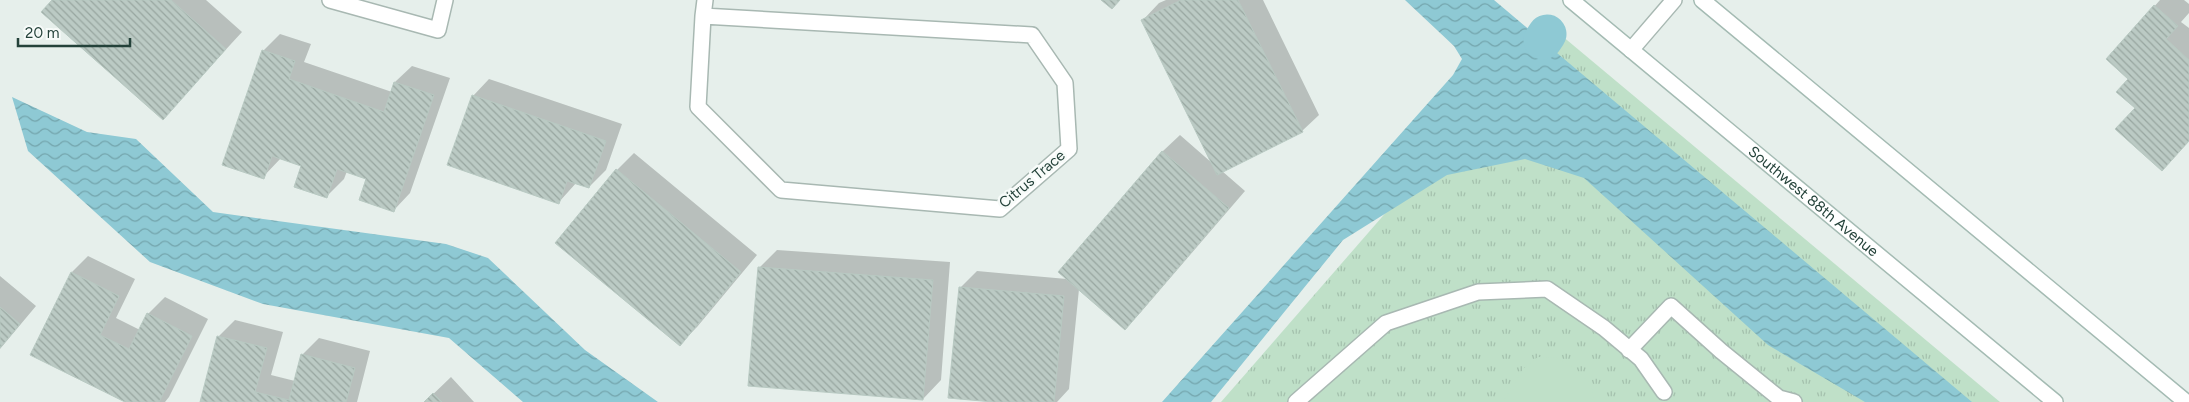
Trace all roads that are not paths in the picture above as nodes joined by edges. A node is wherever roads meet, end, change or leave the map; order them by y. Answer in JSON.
{"nodes":[{"id":1,"x":330,"y":0,"type":"edge"},
{"id":2,"x":445,"y":0,"type":"edge"},
{"id":3,"x":705,"y":0,"type":"edge"},
{"id":4,"x":1571,"y":0,"type":"edge"},
{"id":5,"x":1674,"y":0,"type":"edge"},
{"id":6,"x":1702,"y":0,"type":"edge"},
{"id":7,"x":703,"y":16,"type":"junction"},
{"id":8,"x":1631,"y":50,"type":"junction"},
{"id":9,"x":1629,"y":350,"type":"junction"},
{"id":10,"x":1664,"y":392,"type":"dead end"},
{"id":11,"x":1296,"y":402,"type":"edge"},
{"id":12,"x":1794,"y":402,"type":"edge"},
{"id":13,"x":2055,"y":402,"type":"edge"},
{"id":14,"x":2186,"y":402,"type":"edge"}],
"edges":[{"from":1,"to":2,"type":"main road"},
{"from":3,"to":7,"type":"main road","name":"Citrus Trace"},
{"from":4,"to":8,"type":"main road","name":"Southwest 88th Avenue"},
{"from":5,"to":8,"type":"main road"},
{"from":6,"to":14,"type":"main road"},
{"from":7,"to":7,"type":"main road","name":"Citrus Trace"},
{"from":8,"to":13,"type":"main road","name":"Southwest 88th Avenue"},
{"from":9,"to":10,"type":"main road"},
{"from":9,"to":11,"type":"main road"},
{"from":9,"to":12,"type":"main road"}]}
